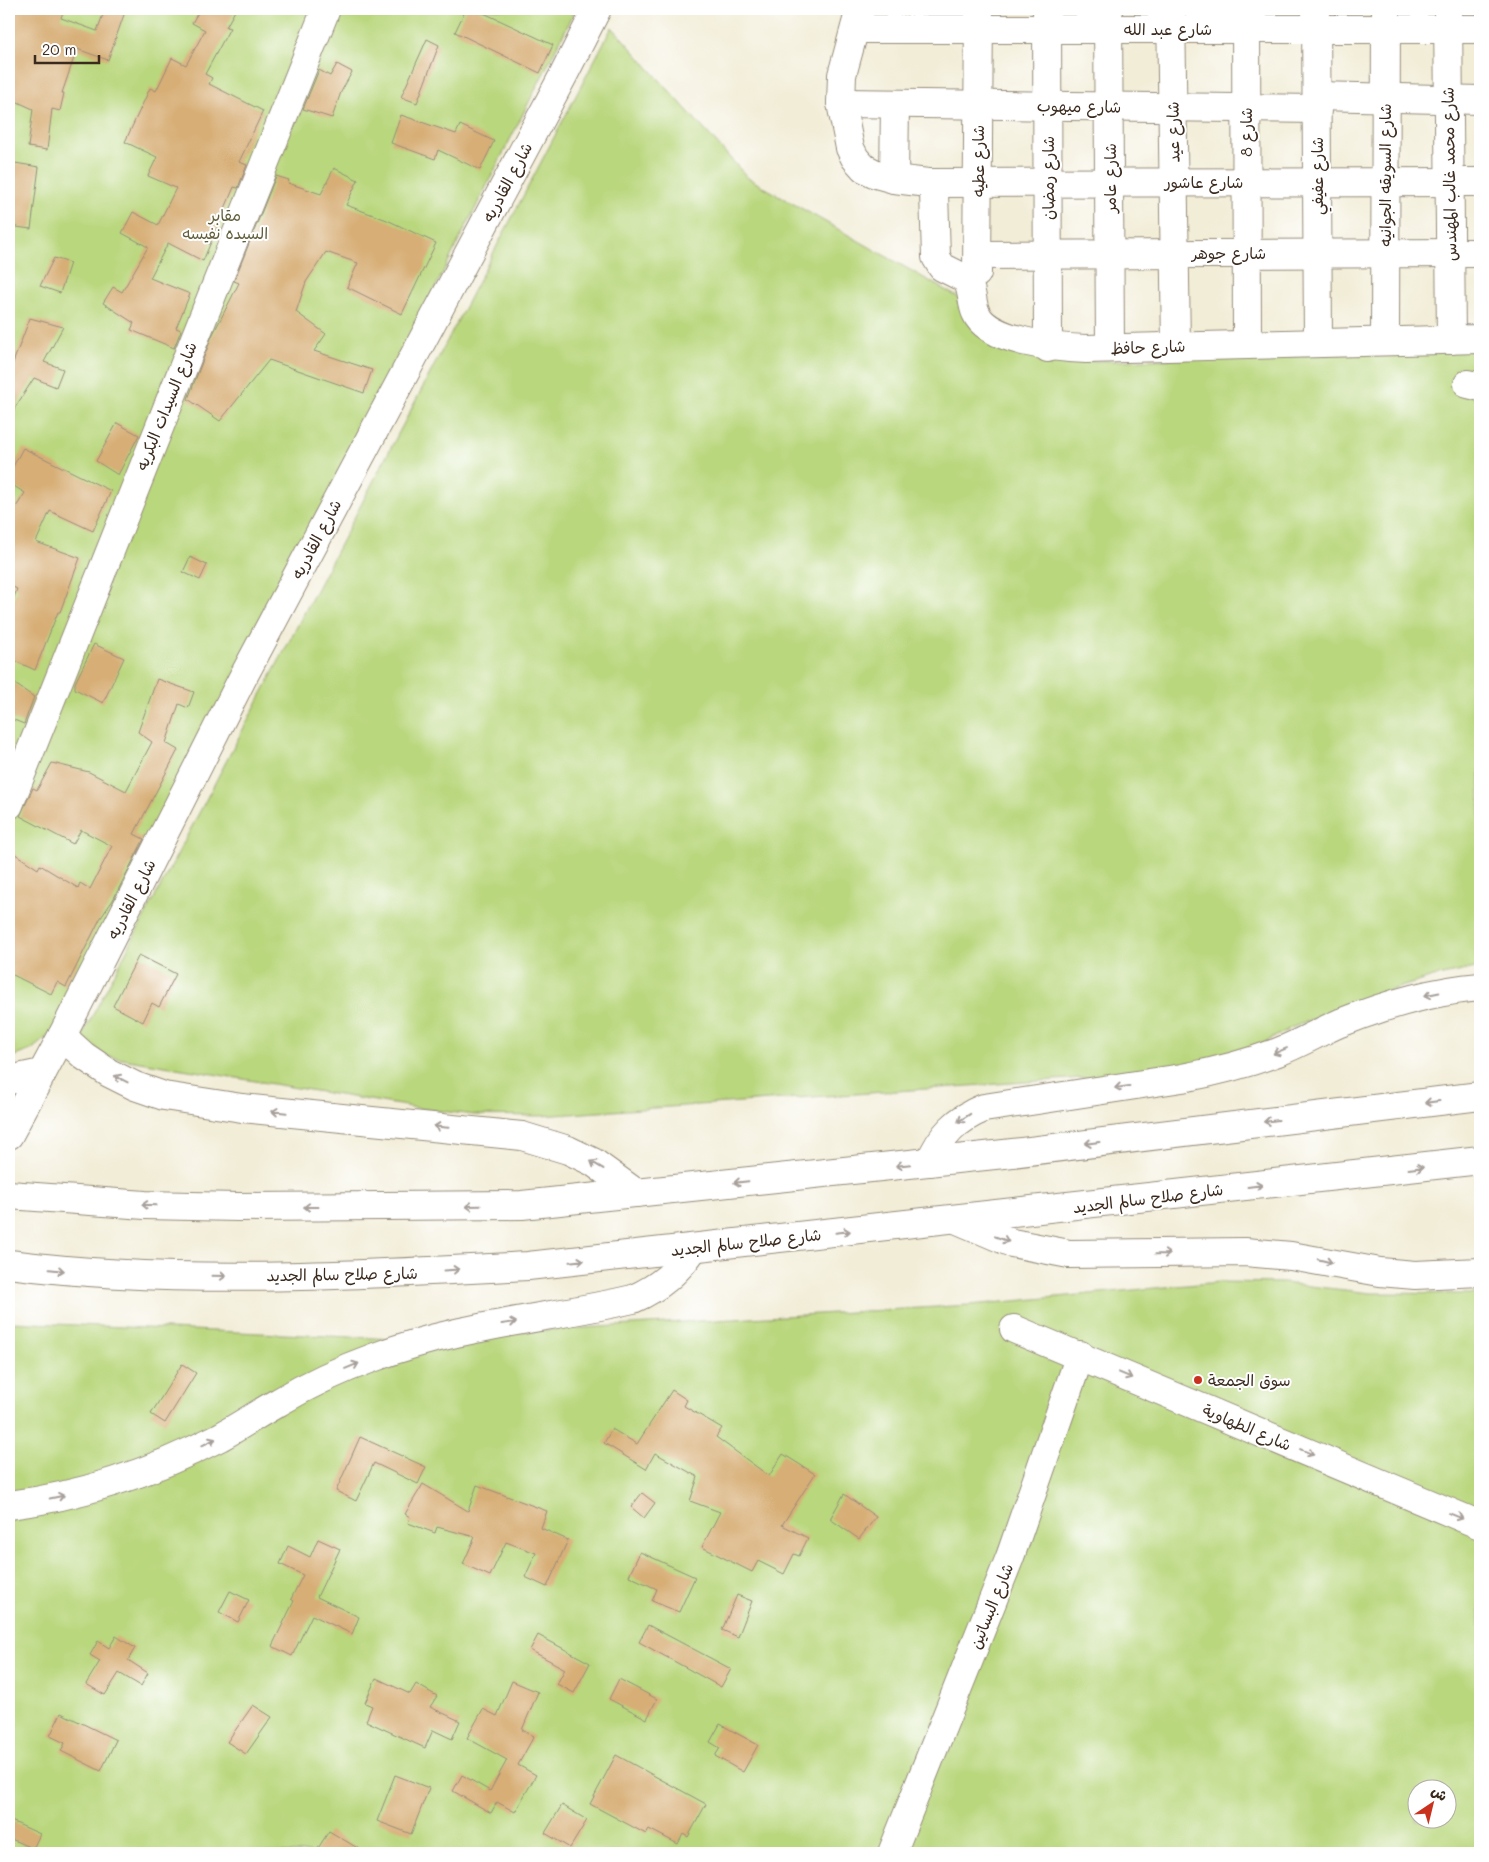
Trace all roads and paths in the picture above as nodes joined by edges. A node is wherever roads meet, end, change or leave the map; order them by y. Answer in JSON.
{"nodes":[{"id":1,"x":326,"y":9,"type":"edge"},
{"id":2,"x":597,"y":9,"type":"edge"},
{"id":3,"x":858,"y":19,"type":"edge"},
{"id":4,"x":1047,"y":19,"type":"edge"},
{"id":5,"x":1108,"y":19,"type":"edge"},
{"id":6,"x":1172,"y":19,"type":"edge"},
{"id":7,"x":1246,"y":19,"type":"edge"},
{"id":8,"x":1316,"y":19,"type":"edge"},
{"id":9,"x":1386,"y":19,"type":"edge"},
{"id":10,"x":1448,"y":19,"type":"edge"},
{"id":11,"x":979,"y":20,"type":"edge"},
{"id":12,"x":1480,"y":29,"type":"edge"},
{"id":13,"x":1385,"y":98,"type":"junction"},
{"id":14,"x":1449,"y":99,"type":"junction"},
{"id":15,"x":1480,"y":100,"type":"edge"},
{"id":16,"x":1317,"y":102,"type":"junction"},
{"id":17,"x":841,"y":103,"type":"junction"},
{"id":18,"x":896,"y":104,"type":"junction"},
{"id":19,"x":979,"y":104,"type":"junction"},
{"id":20,"x":1048,"y":105,"type":"junction"},
{"id":21,"x":1109,"y":106,"type":"junction"},
{"id":22,"x":1173,"y":107,"type":"junction"},
{"id":23,"x":1246,"y":108,"type":"junction"},
{"id":24,"x":894,"y":179,"type":"junction"},
{"id":25,"x":978,"y":182,"type":"junction"},
{"id":26,"x":1048,"y":182,"type":"junction"},
{"id":27,"x":1110,"y":182,"type":"junction"},
{"id":28,"x":1174,"y":182,"type":"junction"},
{"id":29,"x":1246,"y":182,"type":"junction"},
{"id":30,"x":1317,"y":182,"type":"junction"},
{"id":31,"x":1385,"y":182,"type":"junction"},
{"id":32,"x":1449,"y":182,"type":"junction"},
{"id":33,"x":1480,"y":182,"type":"edge"},
{"id":34,"x":928,"y":183,"type":"junction"},
{"id":35,"x":1317,"y":252,"type":"junction"},
{"id":36,"x":1385,"y":252,"type":"junction"},
{"id":37,"x":1246,"y":253,"type":"junction"},
{"id":38,"x":1450,"y":253,"type":"junction"},
{"id":39,"x":1480,"y":253,"type":"edge"},
{"id":40,"x":1048,"y":254,"type":"junction"},
{"id":41,"x":1110,"y":254,"type":"junction"},
{"id":42,"x":1175,"y":254,"type":"junction"},
{"id":43,"x":978,"y":255,"type":"junction"},
{"id":44,"x":976,"y":314,"type":"junction"},
{"id":45,"x":1451,"y":340,"type":"junction"},
{"id":46,"x":1480,"y":340,"type":"edge"},
{"id":47,"x":1385,"y":341,"type":"junction"},
{"id":48,"x":1318,"y":343,"type":"junction"},
{"id":49,"x":1246,"y":345,"type":"junction"},
{"id":50,"x":1176,"y":346,"type":"junction"},
{"id":51,"x":1048,"y":348,"type":"junction"},
{"id":52,"x":1110,"y":348,"type":"junction"},
{"id":53,"x":9,"y":805,"type":"edge"},
{"id":54,"x":1480,"y":987,"type":"edge"},
{"id":55,"x":62,"y":1036,"type":"junction"},
{"id":56,"x":42,"y":1073,"type":"junction"},
{"id":57,"x":9,"y":1080,"type":"edge"},
{"id":58,"x":1480,"y":1096,"type":"edge"},
{"id":59,"x":9,"y":1135,"type":"edge"},
{"id":60,"x":1480,"y":1160,"type":"edge"},
{"id":61,"x":930,"y":1162,"type":"junction"},
{"id":62,"x":636,"y":1193,"type":"junction"},
{"id":63,"x":9,"y":1195,"type":"edge"},
{"id":64,"x":958,"y":1220,"type":"junction"},
{"id":65,"x":694,"y":1248,"type":"junction"},
{"id":66,"x":9,"y":1264,"type":"edge"},
{"id":67,"x":1480,"y":1272,"type":"edge"},
{"id":68,"x":1014,"y":1329,"type":"dead end"},
{"id":69,"x":1080,"y":1355,"type":"junction"},
{"id":70,"x":9,"y":1505,"type":"edge"},
{"id":71,"x":1480,"y":1525,"type":"edge"},
{"id":72,"x":892,"y":1853,"type":"edge"}],
"edges":[{"from":1,"to":53,"type":"main road","name":"شارع السيدات البكريه"},
{"from":2,"to":55,"type":"main road","name":"شارع القادريه"},
{"from":3,"to":11,"type":"main road","name":"شارع عبد الله"},
{"from":3,"to":17,"type":"main road","name":"شارع عاشور"},
{"from":4,"to":5,"type":"main road","name":"شارع عبد الله"},
{"from":4,"to":11,"type":"main road","name":"شارع عبد الله"},
{"from":4,"to":20,"type":"main road","name":"شارع رمضان"},
{"from":5,"to":6,"type":"main road","name":"شارع عبد الله"},
{"from":5,"to":21,"type":"main road","name":"شارع عامر"},
{"from":6,"to":7,"type":"main road","name":"شارع عبد الله"},
{"from":6,"to":22,"type":"main road","name":"شارع عيد"},
{"from":7,"to":8,"type":"main road","name":"شارع عبد الله"},
{"from":7,"to":23,"type":"main road","name":"شارع 8"},
{"from":8,"to":9,"type":"main road","name":"شارع عبد الله"},
{"from":8,"to":16,"type":"main road","name":"شارع عفيفي"},
{"from":9,"to":10,"type":"main road","name":"شارع عبد الله"},
{"from":9,"to":13,"type":"main road","name":"شارع السويقه الجوانيه"},
{"from":10,"to":12,"type":"main road","name":"شارع عبد الله"},
{"from":10,"to":14,"type":"main road","name":"شارع محمد غالب المهندس"},
{"from":11,"to":19,"type":"main road","name":"شارع عطيه"},
{"from":13,"to":14,"type":"main road","name":"شارع ميهوب"},
{"from":13,"to":16,"type":"main road","name":"شارع ميهوب"},
{"from":13,"to":31,"type":"main road","name":"شارع السويقه الجوانيه"},
{"from":14,"to":15,"type":"main road","name":"شارع ميهوب"},
{"from":14,"to":32,"type":"main road","name":"شارع محمد غالب المهندس"},
{"from":16,"to":23,"type":"main road","name":"شارع ميهوب"},
{"from":16,"to":30,"type":"main road","name":"شارع عفيفي"},
{"from":17,"to":18,"type":"main road","name":"شارع ميهوب"},
{"from":17,"to":24,"type":"main road","name":"شارع عاشور"},
{"from":18,"to":19,"type":"main road","name":"شارع ميهوب"},
{"from":18,"to":24,"type":"main road"},
{"from":19,"to":20,"type":"main road","name":"شارع ميهوب"},
{"from":19,"to":25,"type":"main road","name":"شارع عطيه"},
{"from":20,"to":21,"type":"main road","name":"شارع ميهوب"},
{"from":20,"to":26,"type":"main road","name":"شارع رمضان"},
{"from":21,"to":22,"type":"main road","name":"شارع ميهوب"},
{"from":21,"to":27,"type":"main road","name":"شارع عامر"},
{"from":22,"to":23,"type":"main road","name":"شارع ميهوب"},
{"from":22,"to":28,"type":"main road","name":"شارع عيد"},
{"from":23,"to":29,"type":"main road","name":"شارع 8"},
{"from":24,"to":34,"type":"main road","name":"شارع عاشور"},
{"from":25,"to":26,"type":"main road","name":"شارع عاشور"},
{"from":25,"to":34,"type":"main road","name":"شارع عاشور"},
{"from":25,"to":43,"type":"main road","name":"شارع عطيه"},
{"from":26,"to":27,"type":"main road","name":"شارع عاشور"},
{"from":26,"to":40,"type":"main road","name":"شارع رمضان"},
{"from":27,"to":28,"type":"main road","name":"شارع عاشور"},
{"from":27,"to":41,"type":"main road","name":"شارع عامر"},
{"from":28,"to":29,"type":"main road","name":"شارع عاشور"},
{"from":28,"to":42,"type":"main road","name":"شارع عيد"},
{"from":29,"to":30,"type":"main road","name":"شارع عاشور"},
{"from":29,"to":37,"type":"main road","name":"شارع 8"},
{"from":30,"to":31,"type":"main road","name":"شارع عاشور"},
{"from":30,"to":35,"type":"main road","name":"شارع عفيفي"},
{"from":31,"to":32,"type":"main road","name":"شارع عاشور"},
{"from":31,"to":36,"type":"main road","name":"شارع السويقه الجوانيه"},
{"from":32,"to":33,"type":"main road","name":"شارع عاشور"},
{"from":32,"to":38,"type":"main road","name":"شارع محمد غالب المهندس"},
{"from":34,"to":44,"type":"main road"},
{"from":35,"to":36,"type":"main road","name":"شارع جوهر"},
{"from":35,"to":37,"type":"main road","name":"شارع جوهر"},
{"from":35,"to":48,"type":"main road","name":"شارع عفيفي"},
{"from":36,"to":38,"type":"main road","name":"شارع جوهر"},
{"from":36,"to":47,"type":"main road","name":"شارع السويقه الجوانيه"},
{"from":37,"to":42,"type":"main road","name":"شارع جوهر"},
{"from":37,"to":49,"type":"main road","name":"شارع 8"},
{"from":38,"to":39,"type":"main road","name":"شارع جوهر"},
{"from":38,"to":45,"type":"main road","name":"شارع محمد غالب المهندس"},
{"from":40,"to":41,"type":"main road","name":"شارع جوهر"},
{"from":40,"to":43,"type":"main road","name":"شارع جوهر"},
{"from":40,"to":51,"type":"main road","name":"شارع رمضان"},
{"from":41,"to":42,"type":"main road","name":"شارع جوهر"},
{"from":41,"to":52,"type":"main road","name":"شارع عامر"},
{"from":42,"to":50,"type":"main road","name":"شارع عيد"},
{"from":43,"to":44,"type":"main road","name":"شارع عطيه"},
{"from":44,"to":51,"type":"main road","name":"شارع حافظ"},
{"from":45,"to":46,"type":"main road","name":"شارع حافظ"},
{"from":45,"to":47,"type":"main road","name":"شارع حافظ"},
{"from":47,"to":48,"type":"main road","name":"شارع حافظ"},
{"from":48,"to":49,"type":"main road","name":"شارع حافظ"},
{"from":49,"to":50,"type":"main road","name":"شارع حافظ"},
{"from":50,"to":52,"type":"main road","name":"شارع حافظ"},
{"from":51,"to":52,"type":"main road","name":"شارع حافظ"},
{"from":54,"to":61,"type":"main road","one_way":true},
{"from":55,"to":56,"type":"main road","name":"شارع القادريه"},
{"from":62,"to":55,"type":"main road","one_way":true},
{"from":56,"to":57,"type":"main road"},
{"from":56,"to":59,"type":"main road","name":"شارع القادريه"},
{"from":58,"to":61,"type":"main road","one_way":true},
{"from":64,"to":60,"type":"main road","name":"شارع صلاح سالم الجديد","one_way":true},
{"from":61,"to":62,"type":"main road","one_way":true},
{"from":62,"to":63,"type":"main road","one_way":true},
{"from":65,"to":64,"type":"main road","name":"شارع صلاح سالم الجديد","one_way":true},
{"from":64,"to":67,"type":"main road","one_way":true},
{"from":66,"to":65,"type":"main road","name":"شارع صلاح سالم الجديد","one_way":true},
{"from":70,"to":65,"type":"main road","one_way":true},
{"from":68,"to":69,"type":"main road","name":"شارع الطهاوية"},
{"from":69,"to":71,"type":"main road","name":"شارع الطهاوية","one_way":true},
{"from":69,"to":72,"type":"main road","name":"شارع البساتين"}]}
